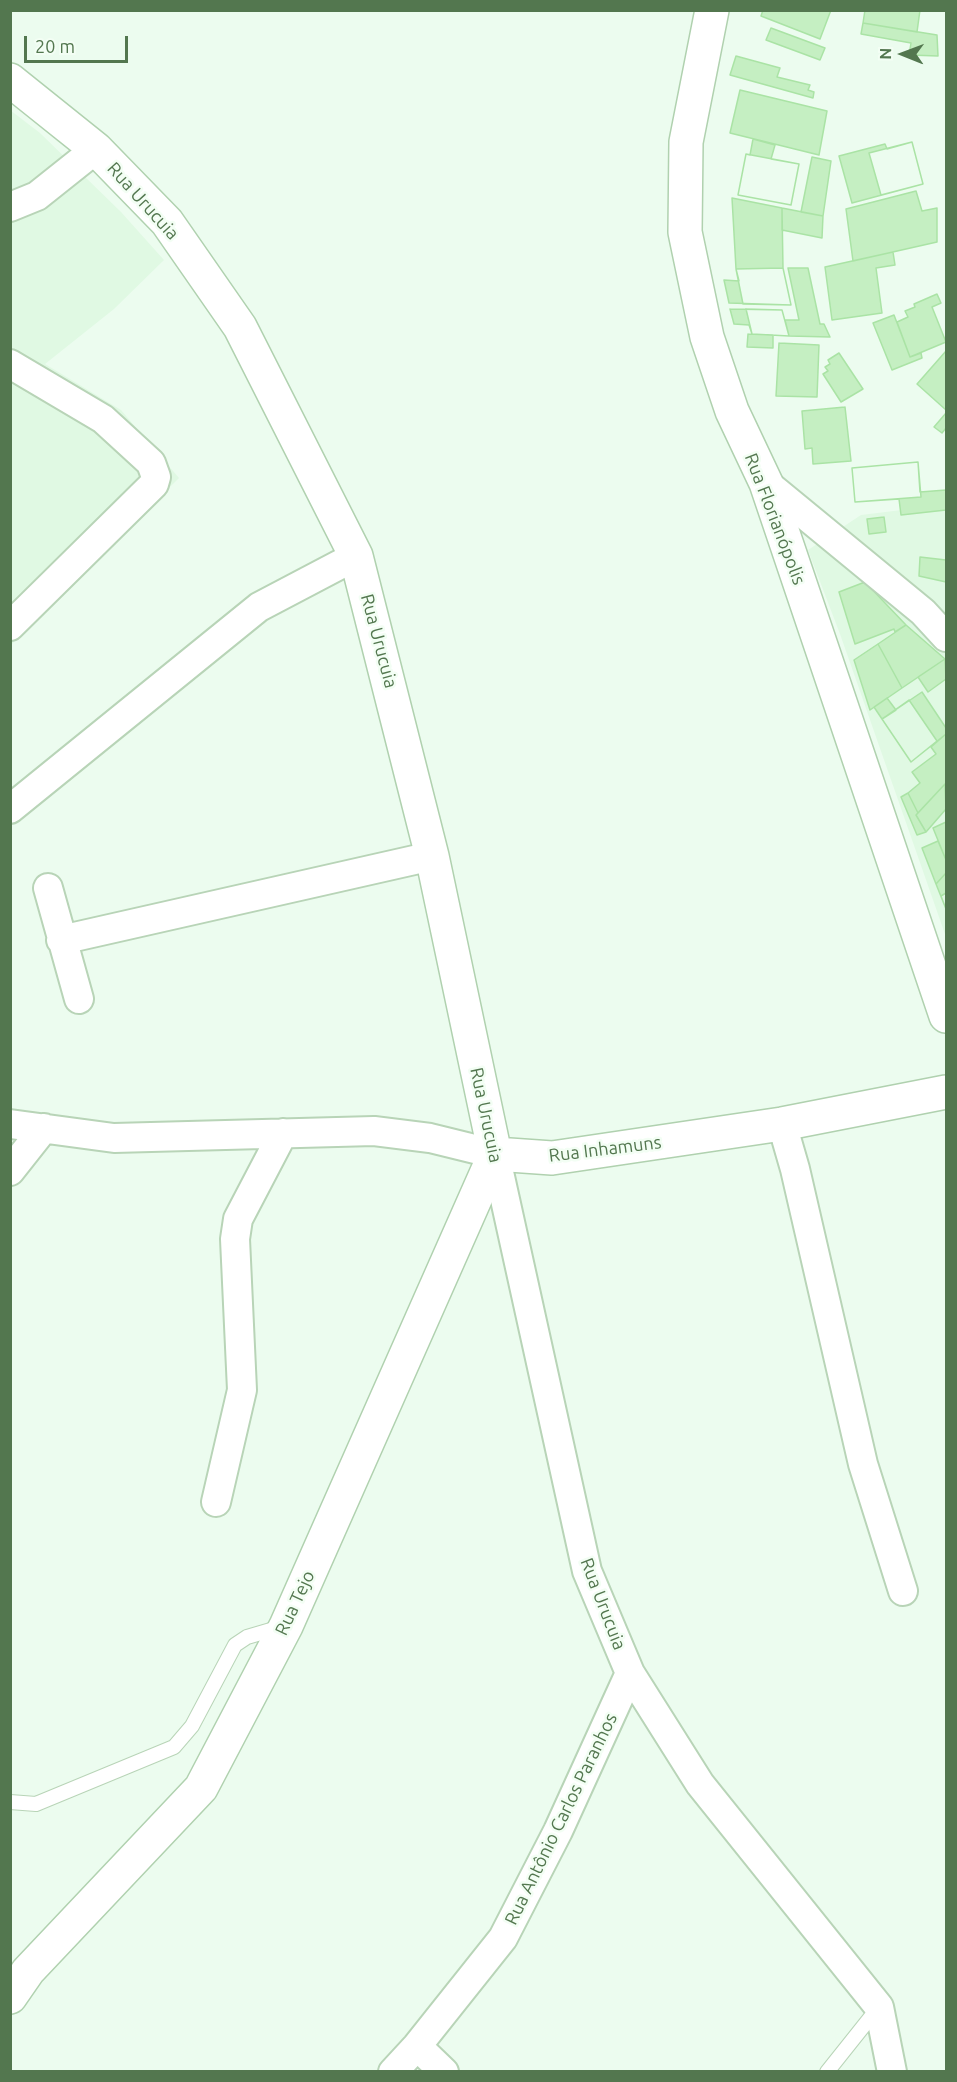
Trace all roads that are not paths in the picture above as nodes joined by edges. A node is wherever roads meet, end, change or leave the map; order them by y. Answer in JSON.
{"nodes":[{"id":1,"x":712,"y":10,"type":"edge"},
{"id":2,"x":10,"y":80,"type":"edge"},
{"id":3,"x":96,"y":149,"type":"junction"},
{"id":4,"x":10,"y":207,"type":"edge"},
{"id":5,"x":11,"y":366,"type":"edge"},
{"id":6,"x":766,"y":483,"type":"junction"},
{"id":7,"x":356,"y":556,"type":"junction"},
{"id":8,"x":10,"y":626,"type":"edge"},
{"id":9,"x":946,"y":637,"type":"edge"},
{"id":10,"x":10,"y":809,"type":"edge"},
{"id":11,"x":432,"y":856,"type":"junction"},
{"id":12,"x":48,"y":888,"type":"dead end"},
{"id":13,"x":61,"y":940,"type":"junction"},
{"id":14,"x":79,"y":999,"type":"dead end"},
{"id":15,"x":946,"y":1016,"type":"edge"},
{"id":16,"x":946,"y":1092,"type":"edge"},
{"id":17,"x":10,"y":1124,"type":"edge"},
{"id":18,"x":782,"y":1124,"type":"junction"},
{"id":19,"x":44,"y":1128,"type":"junction"},
{"id":20,"x":283,"y":1133,"type":"junction"},
{"id":21,"x":495,"y":1154,"type":"junction"},
{"id":22,"x":10,"y":1171,"type":"edge"},
{"id":23,"x":216,"y":1502,"type":"dead end"},
{"id":24,"x":903,"y":1591,"type":"dead end"},
{"id":25,"x":286,"y":1626,"type":"junction"},
{"id":26,"x":630,"y":1673,"type":"junction"},
{"id":27,"x":10,"y":1802,"type":"edge"},
{"id":28,"x":10,"y":1997,"type":"edge"},
{"id":29,"x":879,"y":2007,"type":"junction"},
{"id":30,"x":417,"y":2046,"type":"junction"},
{"id":31,"x":393,"y":2072,"type":"edge"},
{"id":32,"x":444,"y":2072,"type":"edge"},
{"id":33,"x":827,"y":2072,"type":"edge"},
{"id":34,"x":892,"y":2072,"type":"edge"}],
"edges":[{"from":1,"to":6,"type":"street","name":"Rua Florianópolis"},
{"from":2,"to":3,"type":"street","name":"Rua Urucuia"},
{"from":3,"to":4,"type":"street","name":"Rua Urucuia"},
{"from":3,"to":7,"type":"street","name":"Rua Urucuia"},
{"from":5,"to":8,"type":"street"},
{"from":6,"to":9,"type":"street"},
{"from":6,"to":15,"type":"street","name":"Rua Florianópolis"},
{"from":7,"to":10,"type":"street"},
{"from":7,"to":11,"type":"street","name":"Rua Urucuia"},
{"from":11,"to":13,"type":"street"},
{"from":11,"to":21,"type":"street","name":"Rua Urucuia"},
{"from":12,"to":13,"type":"street"},
{"from":13,"to":14,"type":"street"},
{"from":16,"to":18,"type":"street","name":"Rua Inhamuns"},
{"from":17,"to":19,"type":"street","name":"Rua Inhamuns"},
{"from":18,"to":21,"type":"street","name":"Rua Inhamuns"},
{"from":18,"to":24,"type":"street"},
{"from":19,"to":20,"type":"street","name":"Rua Inhamuns"},
{"from":19,"to":22,"type":"street"},
{"from":20,"to":21,"type":"street","name":"Rua Inhamuns"},
{"from":20,"to":23,"type":"street"},
{"from":21,"to":25,"type":"street","name":"Rua Tejo"},
{"from":21,"to":26,"type":"street","name":"Rua Urucuia"},
{"from":25,"to":27,"type":"lane"},
{"from":25,"to":28,"type":"street","name":"Rua Tejo"},
{"from":26,"to":29,"type":"street","name":"Rua Urucuia"},
{"from":26,"to":30,"type":"street","name":"Rua Antônio Carlos Paranhos"},
{"from":29,"to":33,"type":"lane"},
{"from":29,"to":34,"type":"street","name":"Rua Urucuia"},
{"from":30,"to":31,"type":"street","name":"Rua Antônio Carlos Paranhos"},
{"from":30,"to":32,"type":"street"}]}
